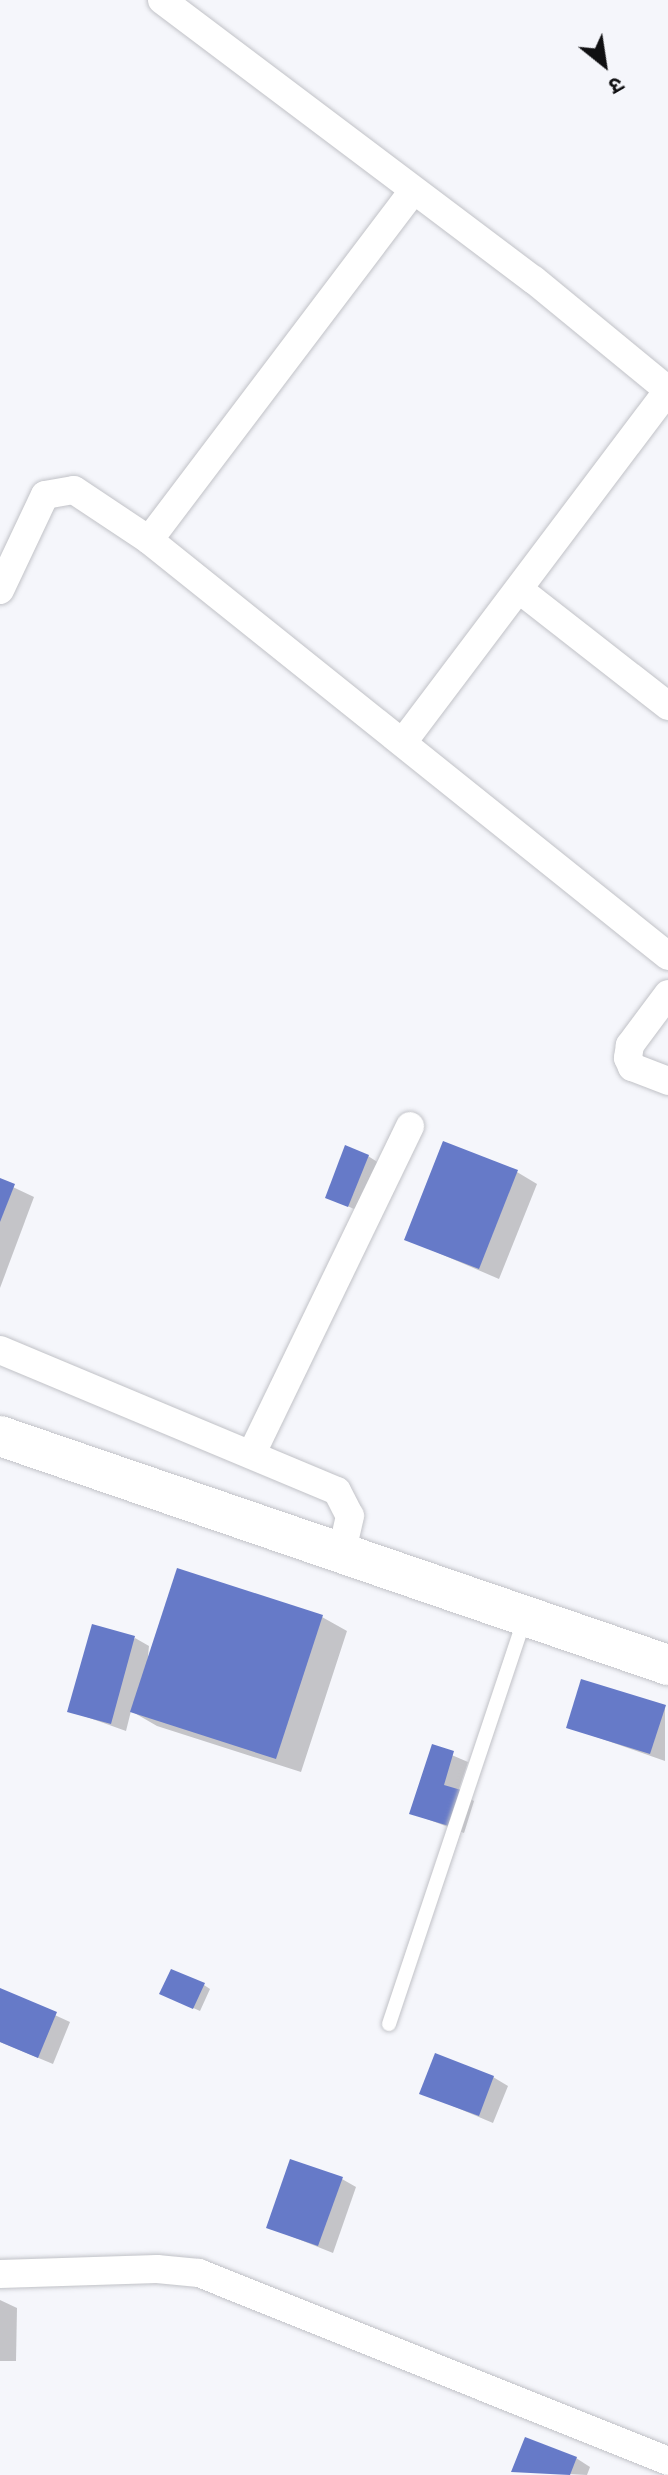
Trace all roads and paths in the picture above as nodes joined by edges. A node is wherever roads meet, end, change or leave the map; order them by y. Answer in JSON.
{"nodes":[{"id":1,"x":162,"y":0,"type":"edge"},
{"id":2,"x":412,"y":192,"type":"junction"},
{"id":3,"x":668,"y":390,"type":"edge"},
{"id":4,"x":149,"y":540,"type":"junction"},
{"id":5,"x":0,"y":590,"type":"edge"},
{"id":6,"x":521,"y":591,"type":"junction"},
{"id":7,"x":668,"y":706,"type":"edge"},
{"id":8,"x":403,"y":742,"type":"junction"},
{"id":9,"x":668,"y":956,"type":"edge"},
{"id":10,"x":668,"y":994,"type":"edge"},
{"id":11,"x":668,"y":1081,"type":"edge"},
{"id":12,"x":410,"y":1126,"type":"dead end"},
{"id":13,"x":0,"y":1350,"type":"edge"},
{"id":14,"x":0,"y":1436,"type":"edge"},
{"id":15,"x":252,"y":1453,"type":"junction"},
{"id":16,"x":341,"y":1555,"type":"junction"},
{"id":17,"x":526,"y":1617,"type":"junction"},
{"id":18,"x":668,"y":1665,"type":"edge"},
{"id":19,"x":389,"y":2024,"type":"dead end"},
{"id":20,"x":0,"y":2274,"type":"edge"},
{"id":21,"x":668,"y":2461,"type":"edge"}],
"edges":[{"from":1,"to":2,"type":"street"},
{"from":2,"to":3,"type":"street"},
{"from":2,"to":4,"type":"street"},
{"from":3,"to":6,"type":"street"},
{"from":4,"to":5,"type":"street"},
{"from":4,"to":8,"type":"street"},
{"from":6,"to":7,"type":"street"},
{"from":6,"to":8,"type":"street"},
{"from":8,"to":9,"type":"street"},
{"from":10,"to":11,"type":"street"},
{"from":12,"to":15,"type":"street"},
{"from":13,"to":15,"type":"street"},
{"from":14,"to":16,"type":"street"},
{"from":15,"to":16,"type":"street"},
{"from":16,"to":17,"type":"street"},
{"from":17,"to":18,"type":"street"},
{"from":17,"to":19,"type":"lane"},
{"from":20,"to":21,"type":"street"}]}
